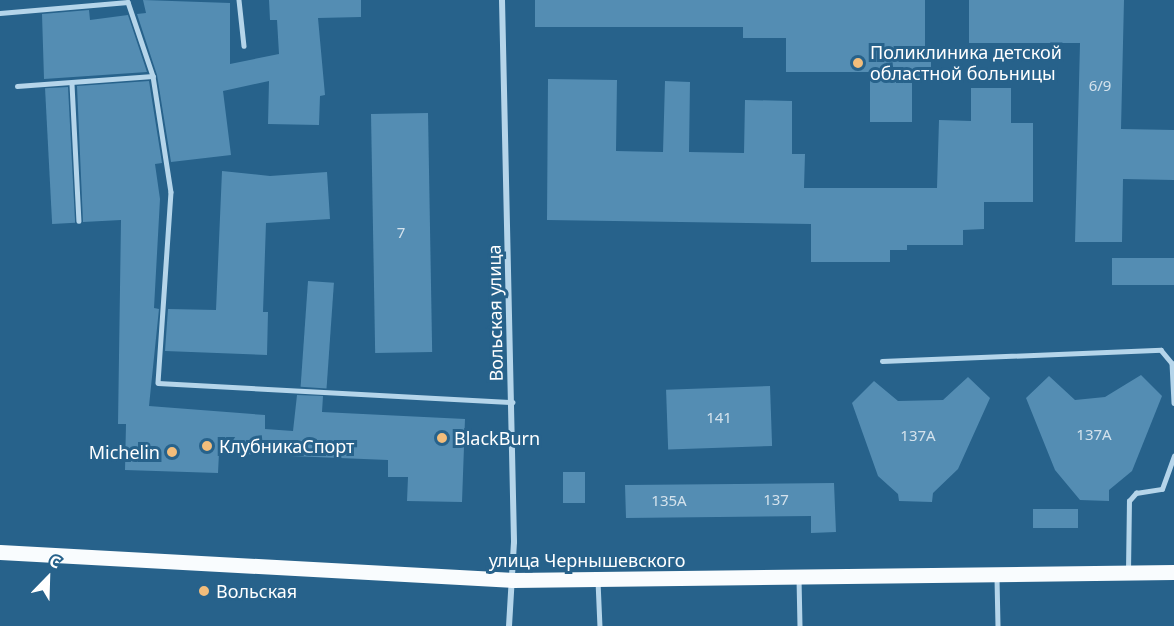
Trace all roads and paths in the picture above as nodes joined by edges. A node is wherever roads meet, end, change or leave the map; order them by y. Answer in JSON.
{"nodes":[{"id":1,"x":239,"y":0,"type":"edge"},
{"id":2,"x":502,"y":0,"type":"edge"},
{"id":3,"x":0,"y":13,"type":"edge"},
{"id":4,"x":244,"y":46,"type":"dead end"},
{"id":5,"x":153,"y":75,"type":"junction"},
{"id":6,"x":72,"y":84,"type":"junction"},
{"id":7,"x":17,"y":86,"type":"dead end"},
{"id":8,"x":79,"y":221,"type":"dead end"},
{"id":9,"x":882,"y":361,"type":"dead end"},
{"id":10,"x":512,"y":402,"type":"junction"},
{"id":11,"x":1174,"y":404,"type":"edge"},
{"id":12,"x":1174,"y":456,"type":"edge"},
{"id":13,"x":0,"y":552,"type":"edge"},
{"id":14,"x":1174,"y":572,"type":"edge"},
{"id":15,"x":1128,"y":573,"type":"junction"},
{"id":16,"x":997,"y":576,"type":"junction"},
{"id":17,"x":799,"y":578,"type":"junction"},
{"id":18,"x":513,"y":580,"type":"junction"},
{"id":19,"x":598,"y":581,"type":"junction"},
{"id":20,"x":509,"y":626,"type":"edge"},
{"id":21,"x":600,"y":626,"type":"edge"},
{"id":22,"x":800,"y":626,"type":"edge"},
{"id":23,"x":998,"y":626,"type":"edge"}],
"edges":[{"from":1,"to":4,"type":"lane"},
{"from":2,"to":10,"type":"street","name":"Вольская улица"},
{"from":3,"to":5,"type":"lane"},
{"from":5,"to":6,"type":"lane"},
{"from":5,"to":10,"type":"lane"},
{"from":6,"to":7,"type":"lane"},
{"from":6,"to":8,"type":"lane"},
{"from":9,"to":11,"type":"lane"},
{"from":10,"to":18,"type":"street","name":"Вольская улица"},
{"from":12,"to":15,"type":"lane"},
{"from":13,"to":18,"type":"main road","name":"улица Чернышевского"},
{"from":14,"to":15,"type":"main road","name":"улица Чернышевского"},
{"from":15,"to":16,"type":"main road","name":"улица Чернышевского"},
{"from":16,"to":17,"type":"main road","name":"улица Чернышевского"},
{"from":16,"to":23,"type":"lane"},
{"from":17,"to":19,"type":"main road","name":"улица Чернышевского"},
{"from":17,"to":22,"type":"lane"},
{"from":18,"to":19,"type":"main road","name":"улица Чернышевского"},
{"from":18,"to":20,"type":"street","name":"Вольская улица"},
{"from":19,"to":21,"type":"lane"}]}
